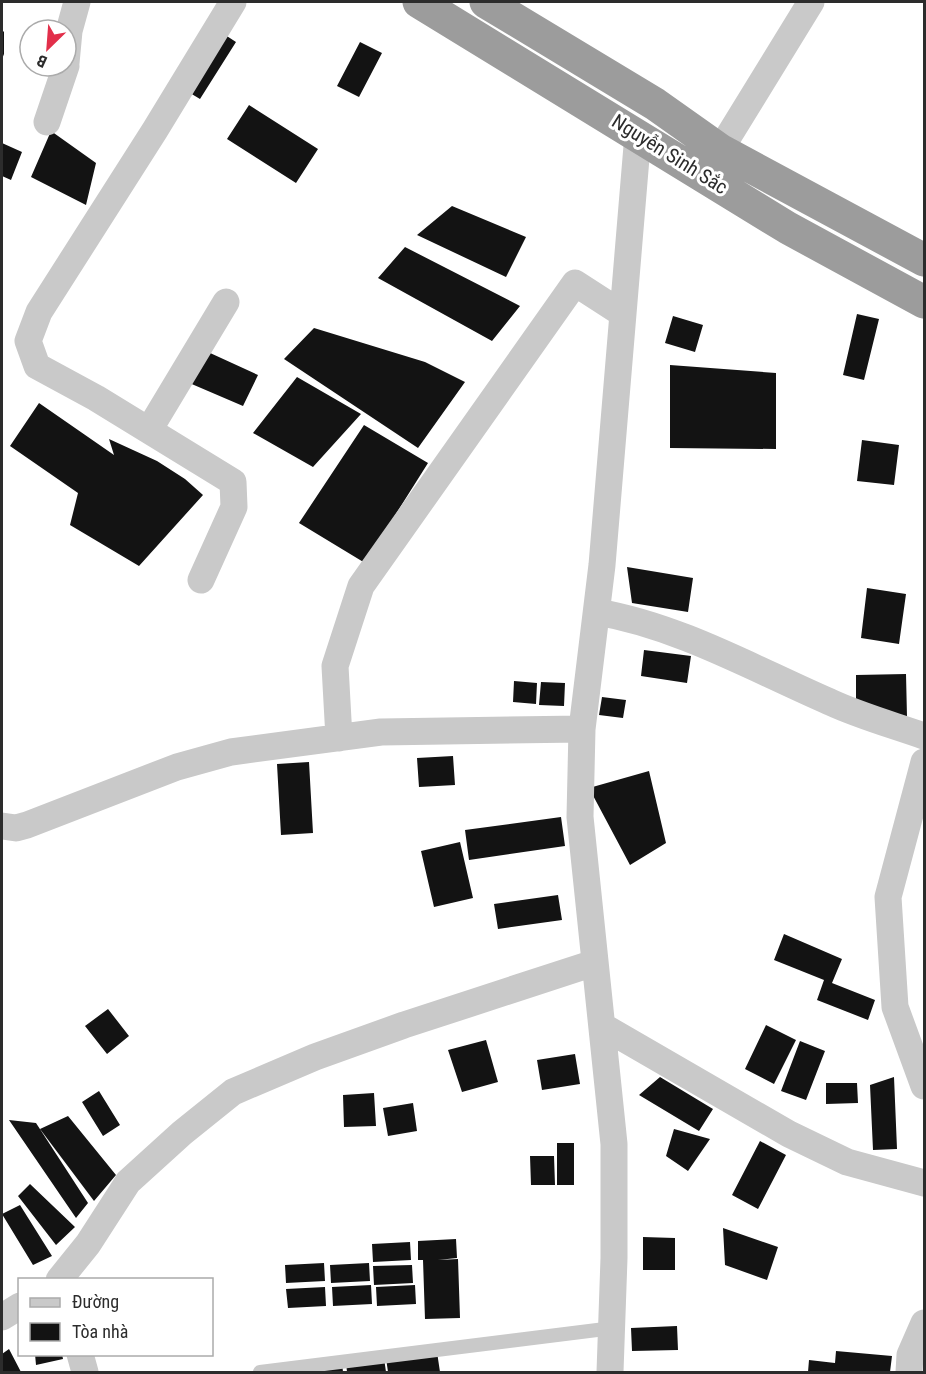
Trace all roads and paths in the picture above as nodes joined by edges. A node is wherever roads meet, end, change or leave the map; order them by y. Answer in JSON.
{"nodes":[{"id":1,"x":77,"y":2,"type":"edge"},
{"id":2,"x":232,"y":2,"type":"edge"},
{"id":3,"x":419,"y":2,"type":"edge"},
{"id":4,"x":486,"y":2,"type":"edge"},
{"id":5,"x":811,"y":2,"type":"edge"},
{"id":6,"x":73,"y":18,"type":"edge"},
{"id":7,"x":61,"y":78,"type":"edge"},
{"id":8,"x":47,"y":122,"type":"dead end"},
{"id":9,"x":638,"y":134,"type":"junction"},
{"id":10,"x":720,"y":150,"type":"junction"},
{"id":11,"x":924,"y":260,"type":"edge"},
{"id":12,"x":226,"y":302,"type":"dead end"},
{"id":13,"x":924,"y":302,"type":"edge"},
{"id":14,"x":622,"y":314,"type":"junction"},
{"id":15,"x":149,"y":430,"type":"junction"},
{"id":16,"x":201,"y":580,"type":"dead end"},
{"id":17,"x":597,"y":612,"type":"junction"},
{"id":18,"x":582,"y":729,"type":"junction"},
{"id":19,"x":924,"y":736,"type":"edge"},
{"id":20,"x":339,"y":738,"type":"junction"},
{"id":21,"x":924,"y":762,"type":"edge"},
{"id":22,"x":2,"y":826,"type":"edge"},
{"id":23,"x":594,"y":963,"type":"junction"},
{"id":24,"x":604,"y":1027,"type":"junction"},
{"id":25,"x":924,"y":1086,"type":"edge"},
{"id":26,"x":924,"y":1183,"type":"edge"},
{"id":27,"x":61,"y":1278,"type":"edge"},
{"id":28,"x":18,"y":1307,"type":"edge"},
{"id":29,"x":2,"y":1317,"type":"edge"},
{"id":30,"x":924,"y":1323,"type":"edge"},
{"id":31,"x":613,"y":1328,"type":"junction"},
{"id":32,"x":81,"y":1356,"type":"edge"},
{"id":33,"x":85,"y":1372,"type":"edge"},
{"id":34,"x":260,"y":1372,"type":"edge"},
{"id":35,"x":610,"y":1372,"type":"edge"},
{"id":36,"x":909,"y":1372,"type":"edge"}],
"edges":[{"from":1,"to":6,"type":"street"},
{"from":2,"to":15,"type":"street"},
{"from":3,"to":9,"type":"highway","name":"Nguyễn Sinh Sắc"},
{"from":4,"to":10,"type":"highway","name":"Nguyễn Sinh Sắc"},
{"from":5,"to":10,"type":"street"},
{"from":7,"to":8,"type":"street"},
{"from":9,"to":13,"type":"highway","name":"Nguyễn Sinh Sắc"},
{"from":9,"to":14,"type":"street"},
{"from":10,"to":11,"type":"highway","name":"Nguyễn Sinh Sắc"},
{"from":12,"to":15,"type":"street"},
{"from":14,"to":17,"type":"street"},
{"from":14,"to":20,"type":"street"},
{"from":15,"to":16,"type":"street"},
{"from":17,"to":18,"type":"street"},
{"from":17,"to":19,"type":"street"},
{"from":18,"to":20,"type":"street"},
{"from":18,"to":23,"type":"street"},
{"from":20,"to":22,"type":"street"},
{"from":21,"to":25,"type":"street"},
{"from":23,"to":24,"type":"street"},
{"from":23,"to":27,"type":"street"},
{"from":24,"to":26,"type":"street"},
{"from":24,"to":31,"type":"street"},
{"from":28,"to":29,"type":"street"},
{"from":30,"to":36,"type":"street"},
{"from":31,"to":34,"type":"lane"},
{"from":31,"to":35,"type":"street"},
{"from":32,"to":33,"type":"street"}]}
